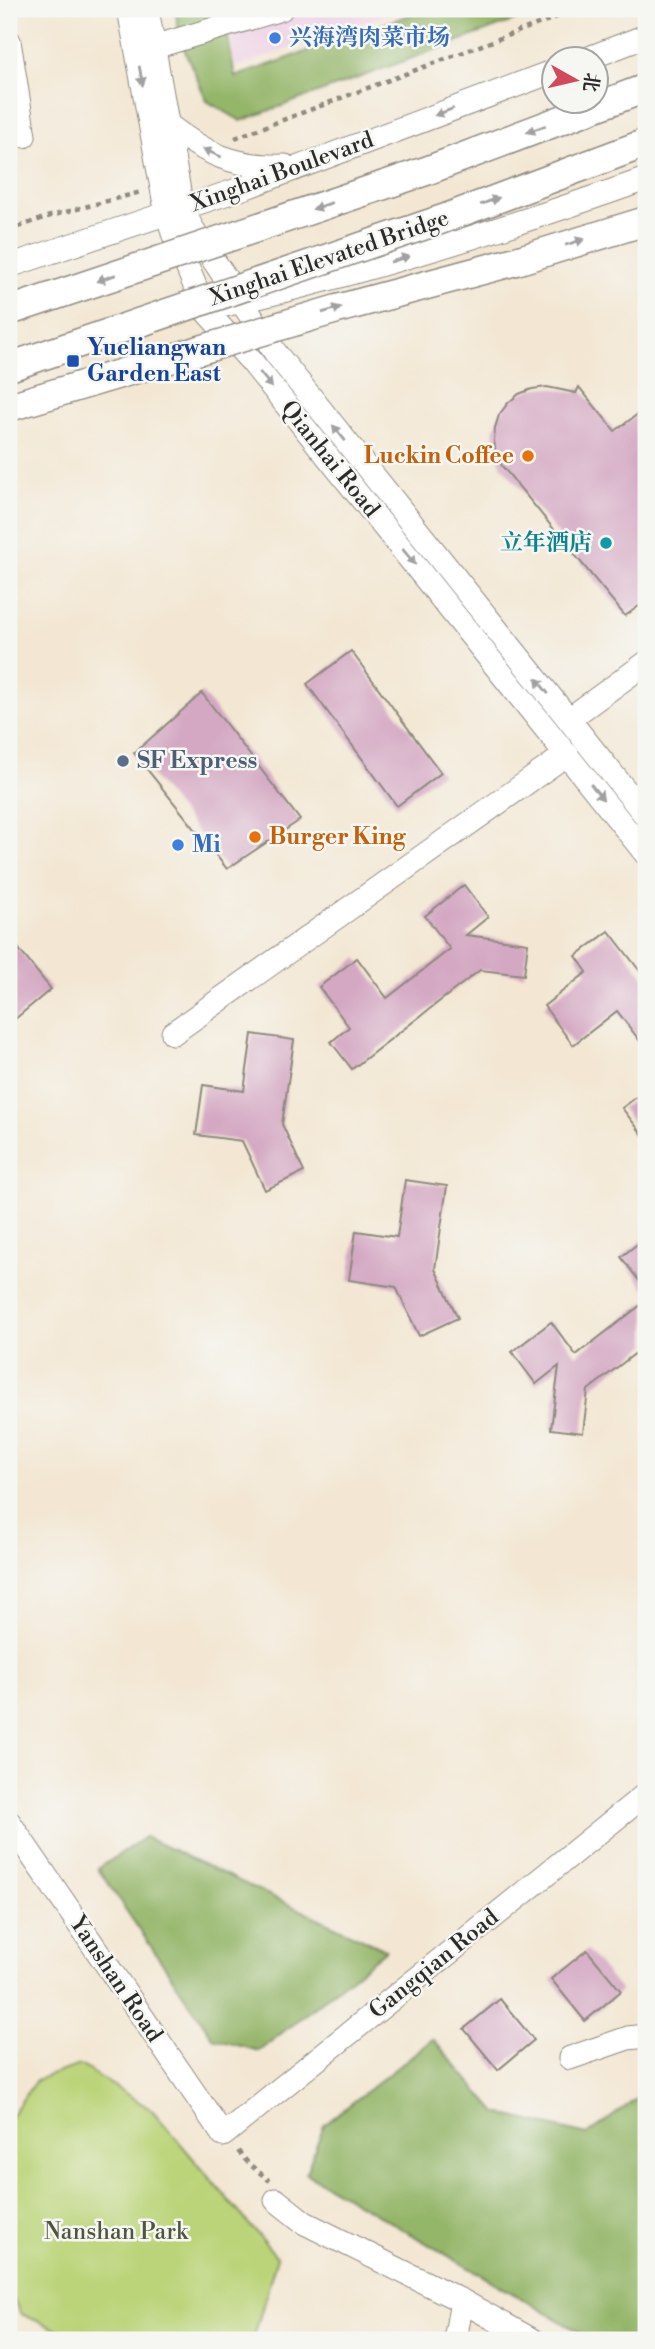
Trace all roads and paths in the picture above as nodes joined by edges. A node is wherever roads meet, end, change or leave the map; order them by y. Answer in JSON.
{"nodes":[{"id":1,"x":129,"y":9,"type":"edge"},
{"id":2,"x":147,"y":9,"type":"edge"},
{"id":3,"x":281,"y":9,"type":"edge"},
{"id":4,"x":578,"y":9,"type":"edge"},
{"id":5,"x":646,"y":36,"type":"edge"},
{"id":6,"x":9,"y":41,"type":"edge"},
{"id":7,"x":154,"y":47,"type":"junction"},
{"id":8,"x":610,"y":50,"type":"edge"},
{"id":9,"x":540,"y":76,"type":"edge"},
{"id":10,"x":646,"y":88,"type":"edge"},
{"id":11,"x":167,"y":124,"type":"junction"},
{"id":12,"x":24,"y":136,"type":"dead end"},
{"id":13,"x":229,"y":141,"type":"dead end"},
{"id":14,"x":646,"y":143,"type":"edge"},
{"id":15,"x":302,"y":166,"type":"junction"},
{"id":16,"x":646,"y":179,"type":"edge"},
{"id":17,"x":131,"y":195,"type":"dead end"},
{"id":18,"x":175,"y":211,"type":"junction"},
{"id":19,"x":646,"y":221,"type":"edge"},
{"id":20,"x":9,"y":230,"type":"edge"},
{"id":21,"x":9,"y":266,"type":"edge"},
{"id":22,"x":239,"y":302,"type":"junction"},
{"id":23,"x":205,"y":310,"type":"junction"},
{"id":24,"x":9,"y":311,"type":"edge"},
{"id":25,"x":9,"y":361,"type":"edge"},
{"id":26,"x":9,"y":367,"type":"edge"},
{"id":27,"x":9,"y":407,"type":"edge"},
{"id":28,"x":646,"y":663,"type":"edge"},
{"id":29,"x":569,"y":719,"type":"junction"},
{"id":30,"x":567,"y":754,"type":"junction"},
{"id":31,"x":646,"y":816,"type":"edge"},
{"id":32,"x":646,"y":853,"type":"edge"},
{"id":33,"x":173,"y":1033,"type":"dead end"},
{"id":34,"x":646,"y":1794,"type":"edge"},
{"id":35,"x":9,"y":1822,"type":"edge"},
{"id":36,"x":646,"y":2036,"type":"edge"},
{"id":37,"x":570,"y":2058,"type":"dead end"},
{"id":38,"x":223,"y":2135,"type":"junction"},
{"id":39,"x":273,"y":2190,"type":"joint"},
{"id":40,"x":462,"y":2301,"type":"junction"},
{"id":41,"x":455,"y":2340,"type":"edge"},
{"id":42,"x":532,"y":2340,"type":"edge"}],
"edges":[{"from":1,"to":18,"type":"street","name":"Qianhai Road","one_way":true},
{"from":2,"to":7,"type":"street","name":"Qianhai Road"},
{"from":3,"to":7,"type":"street"},
{"from":4,"to":13,"type":"path"},
{"from":5,"to":8,"type":"street"},
{"from":6,"to":12,"type":"street"},
{"from":7,"to":11,"type":"street","name":"Qianhai Road"},
{"from":9,"to":15,"type":"street","name":"Xinghai Boulevard","one_way":true},
{"from":10,"to":24,"type":"main road","one_way":true,"bridge":true},
{"from":15,"to":11,"type":"street","one_way":true},
{"from":11,"to":18,"type":"street","name":"Qianhai Road"},
{"from":26,"to":14,"type":"main road","name":"Xinghai Elevated Bridge","one_way":true,"bridge":true},
{"from":15,"to":18,"type":"street","name":"Xinghai Boulevard"},
{"from":22,"to":16,"type":"street","one_way":true},
{"from":17,"to":20,"type":"path"},
{"from":18,"to":21,"type":"street","name":"Xinghai Boulevard"},
{"from":18,"to":22,"type":"street","name":"Qianhai Road"},
{"from":18,"to":23,"type":"street","name":"Qianhai Road"},
{"from":27,"to":19,"type":"main road","one_way":true,"bridge":true},
{"from":22,"to":23,"type":"street"},
{"from":29,"to":22,"type":"street","name":"Qianhai Road","one_way":true},
{"from":23,"to":25,"type":"street"},
{"from":23,"to":30,"type":"street","name":"Qianhai Road","one_way":true},
{"from":28,"to":29,"type":"street"},
{"from":29,"to":31,"type":"street","name":"Qianhai Road"},
{"from":30,"to":32,"type":"street","name":"Qianhai Road","one_way":true},
{"from":30,"to":33,"type":"street"},
{"from":34,"to":38,"type":"street","name":"Gangqian Road"},
{"from":35,"to":38,"type":"street","name":"Yanshan Road"},
{"from":36,"to":37,"type":"street"},
{"from":38,"to":39,"type":"path"},
{"from":39,"to":40,"type":"street"},
{"from":40,"to":41,"type":"street"},
{"from":40,"to":42,"type":"street"}]}
